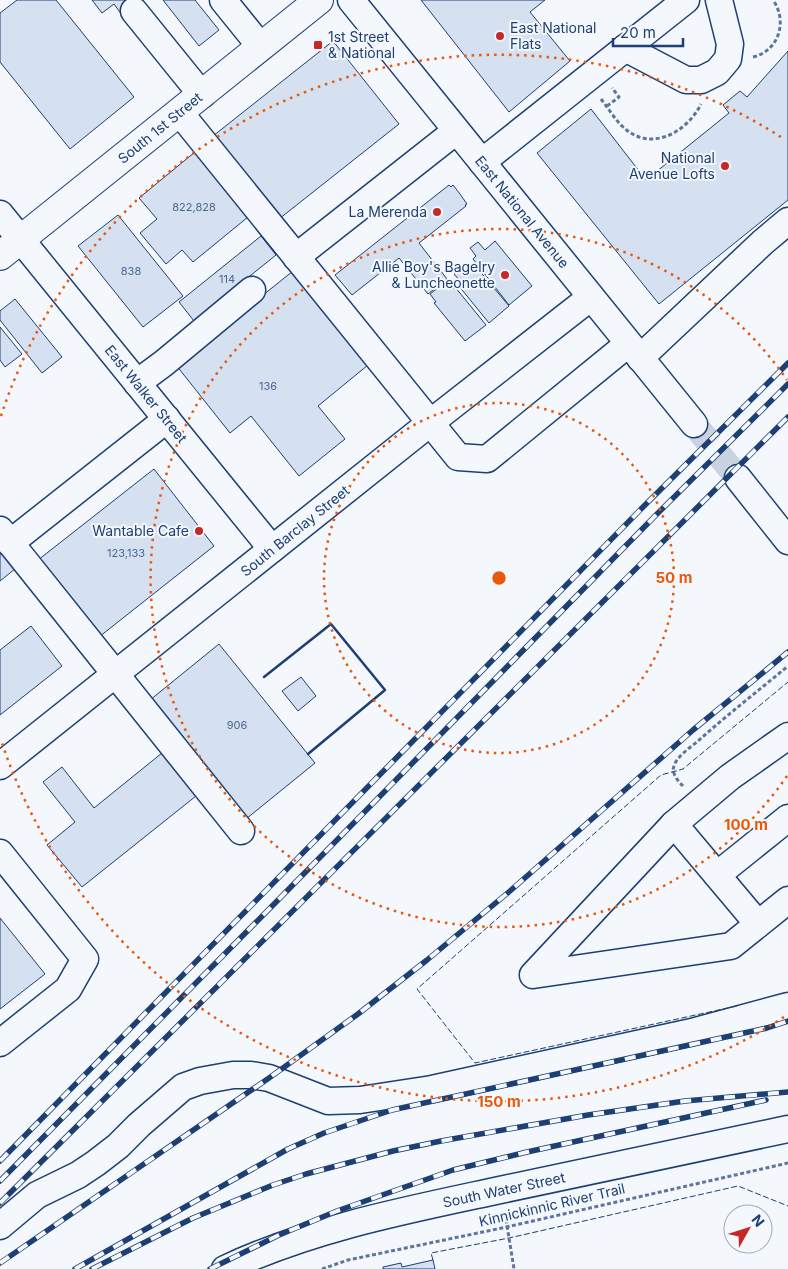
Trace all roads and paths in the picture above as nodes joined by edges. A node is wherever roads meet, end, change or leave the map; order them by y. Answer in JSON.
{"nodes":[{"id":1,"x":223,"y":0,"type":"edge"},
{"id":2,"x":319,"y":0,"type":"edge"},
{"id":3,"x":350,"y":0,"type":"edge"},
{"id":4,"x":686,"y":0,"type":"edge"},
{"id":5,"x":719,"y":0,"type":"edge"},
{"id":6,"x":774,"y":0,"type":"edge"},
{"id":7,"x":134,"y":11,"type":"dead end"},
{"id":8,"x":260,"y":47,"type":"junction"},
{"id":9,"x":625,"y":48,"type":"junction"},
{"id":10,"x":745,"y":61,"type":"dead end"},
{"id":11,"x":596,"y":94,"type":"dead end"},
{"id":12,"x":202,"y":95,"type":"junction"},
{"id":13,"x":703,"y":100,"type":"dead end"},
{"id":14,"x":180,"y":113,"type":"junction"},
{"id":15,"x":456,"y":131,"type":"junction"},
{"id":16,"x":482,"y":162,"type":"junction"},
{"id":17,"x":0,"y":214,"type":"edge"},
{"id":18,"x":788,"y":221,"type":"edge"},
{"id":19,"x":10,"y":247,"type":"edge"},
{"id":20,"x":296,"y":256,"type":"junction"},
{"id":21,"x":252,"y":290,"type":"dead end"},
{"id":22,"x":591,"y":297,"type":"junction"},
{"id":23,"x":634,"y":351,"type":"junction"},
{"id":24,"x":138,"y":383,"type":"junction"},
{"id":25,"x":167,"y":419,"type":"junction"},
{"id":26,"x":430,"y":423,"type":"junction"},
{"id":27,"x":694,"y":424,"type":"tunnel mouth"},
{"id":28,"x":738,"y":478,"type":"tunnel mouth"},
{"id":29,"x":5,"y":536,"type":"edge"},
{"id":30,"x":788,"y":541,"type":"edge"},
{"id":31,"x":272,"y":549,"type":"junction"},
{"id":32,"x":788,"y":666,"type":"edge"},
{"id":33,"x":114,"y":674,"type":"junction"},
{"id":34,"x":788,"y":736,"type":"edge"},
{"id":35,"x":0,"y":766,"type":"edge"},
{"id":36,"x":698,"y":804,"type":"junction"},
{"id":37,"x":788,"y":818,"type":"edge"},
{"id":38,"x":674,"y":824,"type":"junction"},
{"id":39,"x":241,"y":831,"type":"dead end"},
{"id":40,"x":0,"y":853,"type":"edge"},
{"id":41,"x":717,"y":875,"type":"junction"},
{"id":42,"x":788,"y":900,"type":"edge"},
{"id":43,"x":758,"y":924,"type":"junction"},
{"id":44,"x":788,"y":1006,"type":"edge"},
{"id":45,"x":0,"y":1043,"type":"edge"},
{"id":46,"x":788,"y":1129,"type":"edge"},
{"id":47,"x":788,"y":1163,"type":"edge"},
{"id":48,"x":502,"y":1190,"type":"junction"},
{"id":49,"x":0,"y":1226,"type":"edge"},
{"id":50,"x":508,"y":1227,"type":"junction"},
{"id":51,"x":225,"y":1269,"type":"edge"},
{"id":52,"x":322,"y":1269,"type":"edge"},
{"id":53,"x":514,"y":1269,"type":"edge"}],
"edges":[{"from":1,"to":8,"type":"street"},
{"from":2,"to":8,"type":"main road","name":"South 1st Street"},
{"from":3,"to":15,"type":"street","name":"East National Avenue"},
{"from":4,"to":9,"type":"street"},
{"from":5,"to":9,"type":"street"},
{"from":6,"to":10,"type":"path"},
{"from":7,"to":12,"type":"street"},
{"from":8,"to":12,"type":"main road","name":"South 1st Street"},
{"from":9,"to":16,"type":"street"},
{"from":11,"to":13,"type":"path"},
{"from":12,"to":14,"type":"main road","name":"South 1st Street"},
{"from":14,"to":19,"type":"main road","name":"South 1st Street"},
{"from":14,"to":20,"type":"street"},
{"from":15,"to":16,"type":"street","name":"East National Avenue"},
{"from":15,"to":20,"type":"street"},
{"from":16,"to":22,"type":"street","name":"East National Avenue"},
{"from":17,"to":19,"type":"street","name":"East Walker Street"},
{"from":18,"to":23,"type":"street"},
{"from":19,"to":24,"type":"street","name":"East Walker Street"},
{"from":20,"to":26,"type":"street"},
{"from":21,"to":24,"type":"street"},
{"from":22,"to":23,"type":"street","name":"East National Avenue"},
{"from":22,"to":26,"type":"street","name":"South Barclay Street"},
{"from":23,"to":26,"type":"street"},
{"from":23,"to":27,"type":"street","name":"East National Avenue"},
{"from":24,"to":25,"type":"street","name":"East Walker Street"},
{"from":25,"to":29,"type":"street"},
{"from":25,"to":31,"type":"street","name":"East Walker Street"},
{"from":26,"to":31,"type":"street","name":"South Barclay Street"},
{"from":28,"to":30,"type":"street"},
{"from":29,"to":33,"type":"street"},
{"from":31,"to":33,"type":"street","name":"South Barclay Street"},
{"from":32,"to":36,"type":"path"},
{"from":33,"to":35,"type":"street","name":"South Barclay Street"},
{"from":33,"to":39,"type":"street"},
{"from":34,"to":36,"type":"street"},
{"from":36,"to":38,"type":"street"},
{"from":37,"to":41,"type":"street"},
{"from":38,"to":41,"type":"street"},
{"from":38,"to":43,"type":"street"},
{"from":40,"to":45,"type":"street"},
{"from":41,"to":43,"type":"street"},
{"from":42,"to":43,"type":"street"},
{"from":44,"to":49,"type":"street"},
{"from":46,"to":48,"type":"street","name":"South Water Street"},
{"from":47,"to":50,"type":"path","name":"Kinnickinnic River Trail"},
{"from":48,"to":50,"type":"path"},
{"from":48,"to":51,"type":"street","name":"South Water Street"},
{"from":50,"to":52,"type":"path","name":"Kinnickinnic River Trail"},
{"from":50,"to":53,"type":"path"}]}
